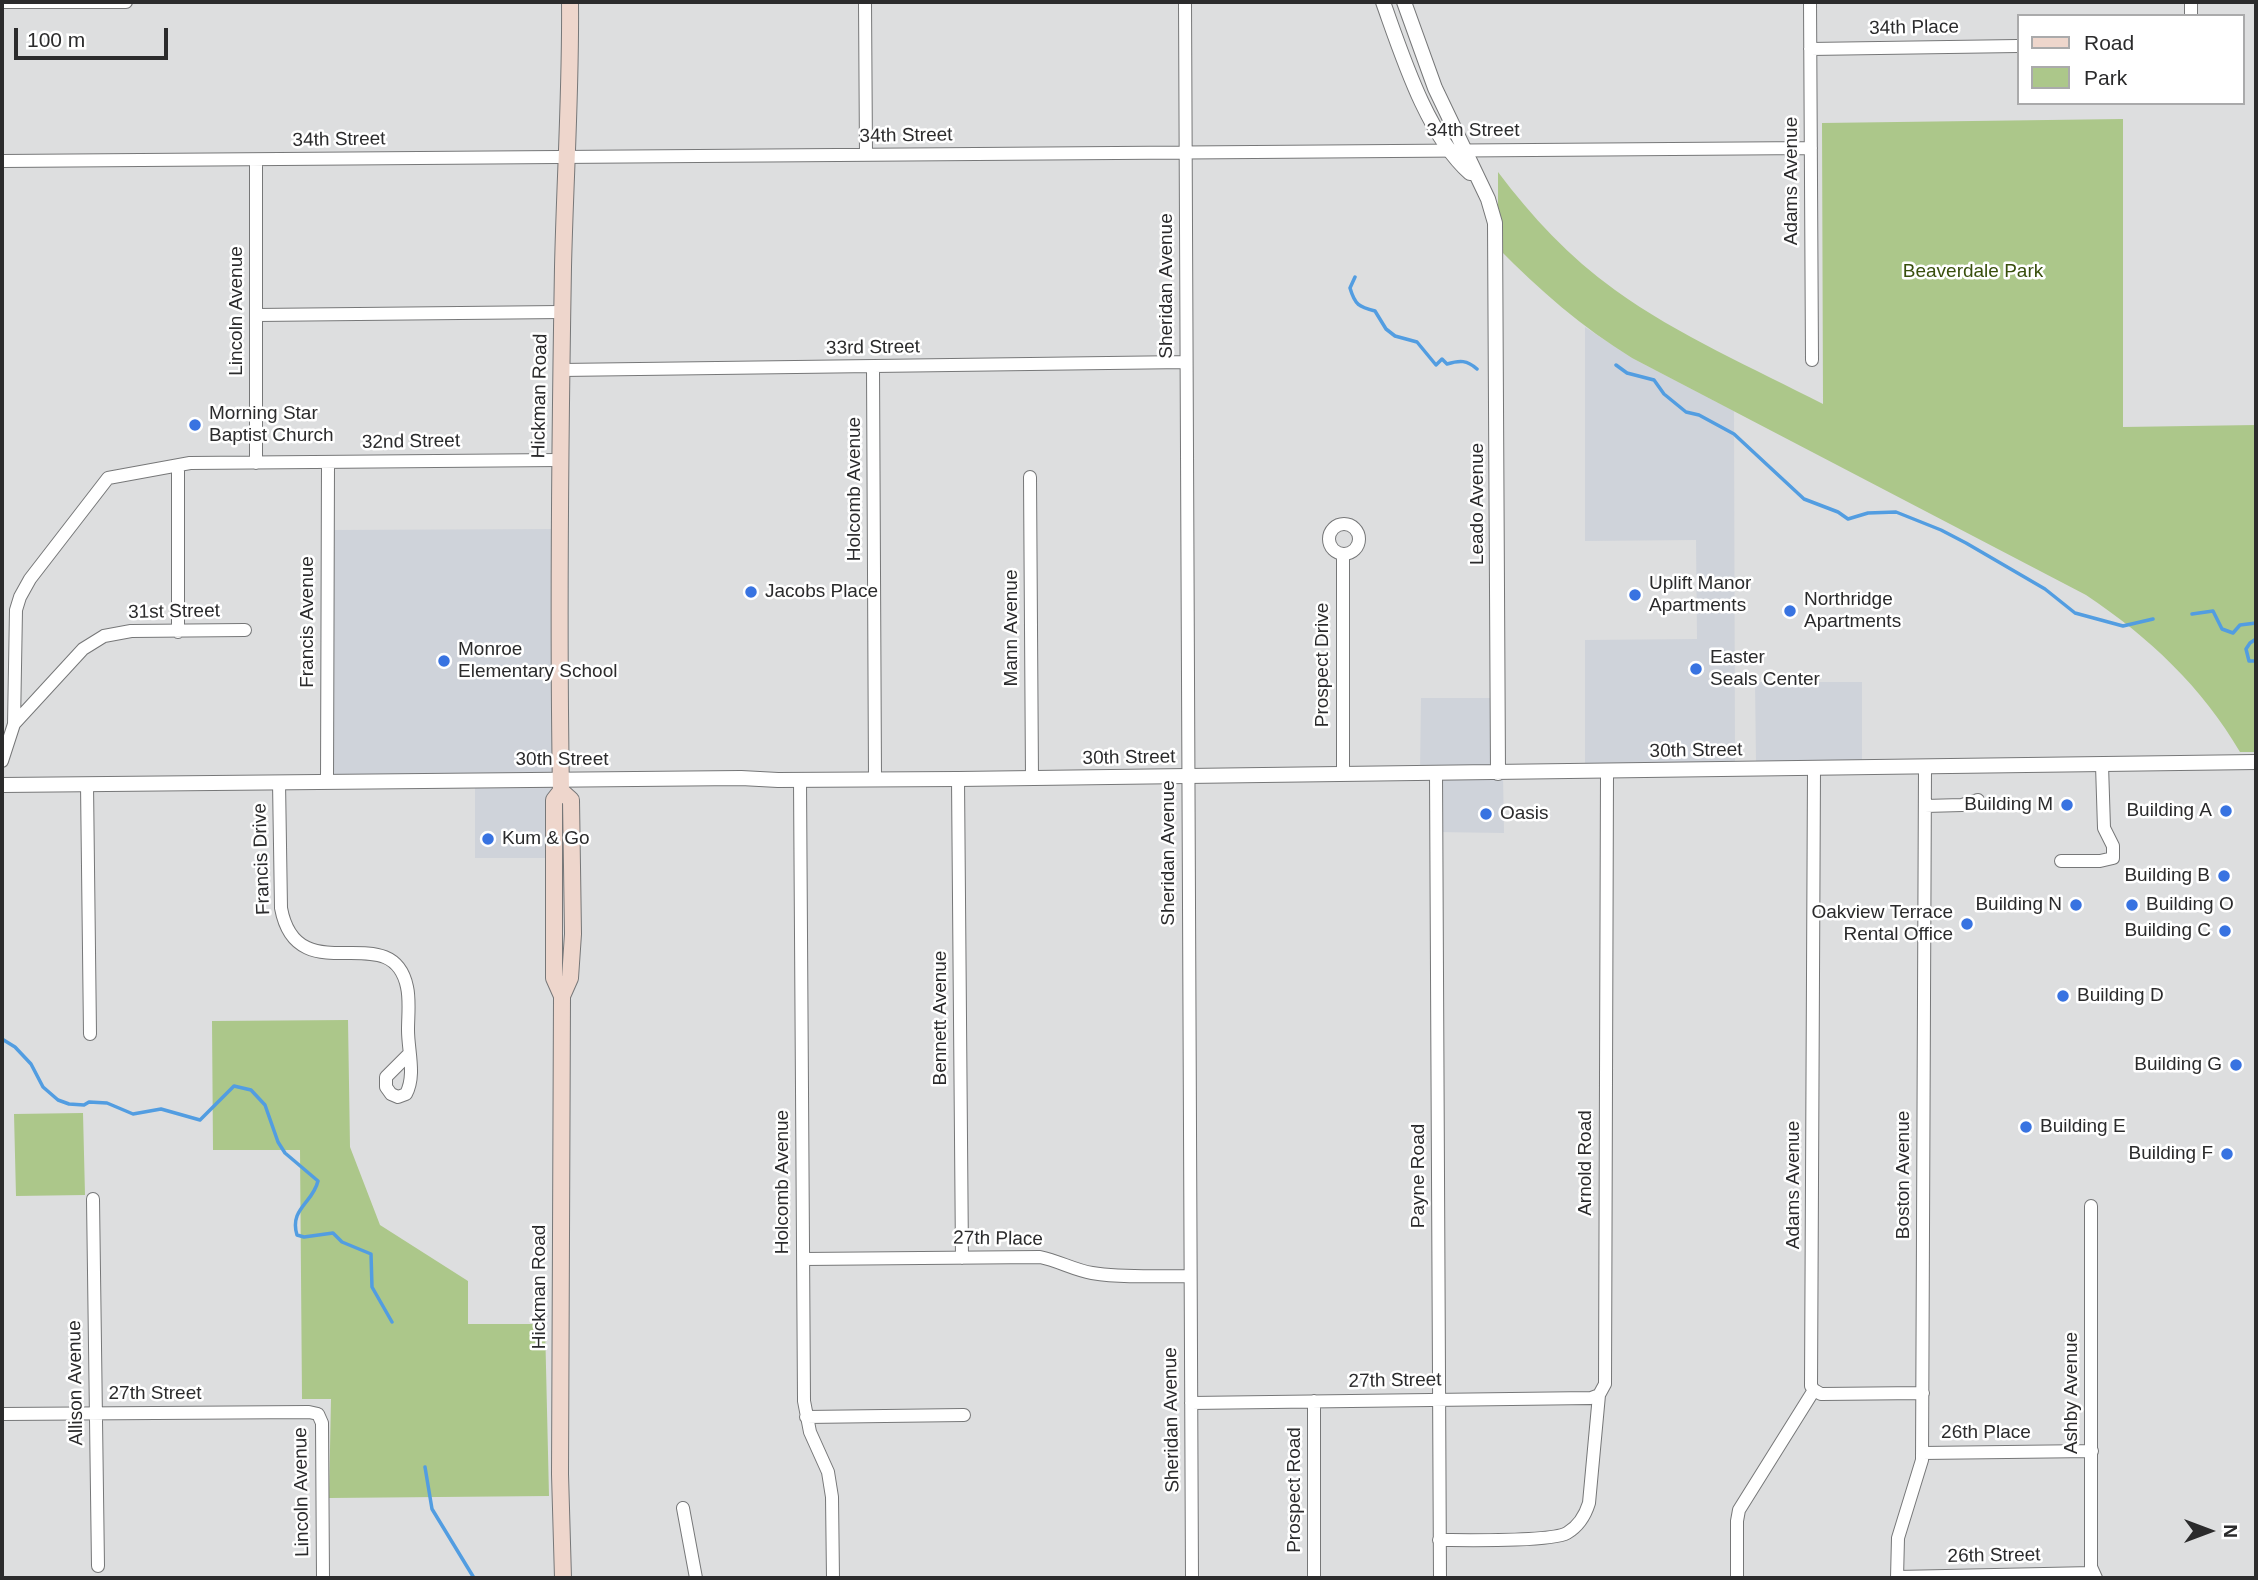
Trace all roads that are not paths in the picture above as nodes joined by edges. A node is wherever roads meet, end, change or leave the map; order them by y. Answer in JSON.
{"nodes":[{"id":1,"x":2,"y":2,"type":"edge"},
{"id":2,"x":126,"y":2,"type":"edge"},
{"id":3,"x":570,"y":2,"type":"edge"},
{"id":4,"x":865,"y":2,"type":"edge"},
{"id":5,"x":1185,"y":2,"type":"edge"},
{"id":6,"x":1383,"y":2,"type":"edge"},
{"id":7,"x":1404,"y":2,"type":"edge"},
{"id":8,"x":1810,"y":2,"type":"edge"},
{"id":9,"x":2016,"y":46,"type":"edge"},
{"id":10,"x":1811,"y":49,"type":"junction"},
{"id":11,"x":1811,"y":148,"type":"junction"},
{"id":12,"x":1448,"y":150,"type":"junction"},
{"id":13,"x":1464,"y":150,"type":"junction"},
{"id":14,"x":1186,"y":152,"type":"junction"},
{"id":15,"x":866,"y":155,"type":"junction"},
{"id":16,"x":566,"y":157,"type":"junction"},
{"id":17,"x":256,"y":160,"type":"junction"},
{"id":18,"x":2,"y":161,"type":"edge"},
{"id":19,"x":1476,"y":179,"type":"junction"},
{"id":20,"x":562,"y":313,"type":"junction"},
{"id":21,"x":256,"y":315,"type":"junction"},
{"id":22,"x":1812,"y":360,"type":"dead end"},
{"id":23,"x":1186,"y":362,"type":"junction"},
{"id":24,"x":873,"y":368,"type":"junction"},
{"id":25,"x":561,"y":370,"type":"junction"},
{"id":26,"x":560,"y":460,"type":"junction"},
{"id":27,"x":328,"y":462,"type":"junction"},
{"id":28,"x":256,"y":463,"type":"junction"},
{"id":29,"x":178,"y":465,"type":"junction"},
{"id":30,"x":1030,"y":477,"type":"dead end"},
{"id":31,"x":1343,"y":555,"type":"dead end"},
{"id":32,"x":245,"y":630,"type":"dead end"},
{"id":33,"x":178,"y":632,"type":"junction"},
{"id":34,"x":14,"y":724,"type":"junction"},
{"id":35,"x":2,"y":761,"type":"edge"},
{"id":36,"x":2256,"y":762,"type":"edge"},
{"id":37,"x":2102,"y":765,"type":"junction"},
{"id":38,"x":1924,"y":768,"type":"junction"},
{"id":39,"x":1814,"y":769,"type":"junction"},
{"id":40,"x":1607,"y":771,"type":"junction"},
{"id":41,"x":1436,"y":773,"type":"junction"},
{"id":42,"x":1498,"y":773,"type":"junction"},
{"id":43,"x":1343,"y":774,"type":"junction"},
{"id":44,"x":1188,"y":776,"type":"junction"},
{"id":45,"x":1032,"y":778,"type":"junction"},
{"id":46,"x":875,"y":779,"type":"junction"},
{"id":47,"x":958,"y":779,"type":"junction"},
{"id":48,"x":800,"y":780,"type":"junction"},
{"id":49,"x":279,"y":782,"type":"junction"},
{"id":50,"x":327,"y":782,"type":"junction"},
{"id":51,"x":87,"y":784,"type":"junction"},
{"id":52,"x":2,"y":785,"type":"edge"},
{"id":53,"x":561,"y":785,"type":"junction"},
{"id":54,"x":1978,"y":800,"type":"dead end"},
{"id":55,"x":1924,"y":806,"type":"junction"},
{"id":56,"x":2061,"y":861,"type":"dead end"},
{"id":57,"x":90,"y":1034,"type":"dead end"},
{"id":58,"x":408,"y":1055,"type":"dead end"},
{"id":59,"x":93,"y":1199,"type":"dead end"},
{"id":60,"x":2091,"y":1206,"type":"dead end"},
{"id":61,"x":961,"y":1258,"type":"junction"},
{"id":62,"x":803,"y":1259,"type":"junction"},
{"id":63,"x":1190,"y":1276,"type":"junction"},
{"id":64,"x":1814,"y":1390,"type":"junction"},
{"id":65,"x":1923,"y":1393,"type":"junction"},
{"id":66,"x":1599,"y":1395,"type":"junction"},
{"id":67,"x":1439,"y":1400,"type":"junction"},
{"id":68,"x":1314,"y":1401,"type":"junction"},
{"id":69,"x":1191,"y":1403,"type":"junction"},
{"id":70,"x":309,"y":1412,"type":"joint"},
{"id":71,"x":96,"y":1413,"type":"junction"},
{"id":72,"x":2,"y":1414,"type":"edge"},
{"id":73,"x":964,"y":1415,"type":"dead end"},
{"id":74,"x":806,"y":1417,"type":"junction"},
{"id":75,"x":2092,"y":1451,"type":"junction"},
{"id":76,"x":1922,"y":1452,"type":"junction"},
{"id":77,"x":683,"y":1508,"type":"dead end"},
{"id":78,"x":1439,"y":1540,"type":"junction"},
{"id":79,"x":99,"y":1566,"type":"dead end"},
{"id":80,"x":2094,"y":1576,"type":"edge"},
{"id":81,"x":323,"y":1578,"type":"edge"},
{"id":82,"x":563,"y":1578,"type":"edge"},
{"id":83,"x":696,"y":1578,"type":"edge"},
{"id":84,"x":833,"y":1578,"type":"edge"},
{"id":85,"x":1192,"y":1578,"type":"edge"},
{"id":86,"x":1314,"y":1578,"type":"edge"},
{"id":87,"x":1440,"y":1578,"type":"edge"},
{"id":88,"x":1737,"y":1578,"type":"edge"},
{"id":89,"x":1897,"y":1578,"type":"edge"}],
"edges":[{"from":1,"to":2,"type":"street"},
{"from":3,"to":16,"type":"main road","name":"Hickman Road"},
{"from":4,"to":15,"type":"street"},
{"from":5,"to":14,"type":"street","name":"Sheridan Avenue"},
{"from":6,"to":12,"type":"street"},
{"from":7,"to":13,"type":"street"},
{"from":8,"to":10,"type":"street","name":"Adams Avenue"},
{"from":9,"to":10,"type":"street","name":"34th Place"},
{"from":10,"to":11,"type":"street","name":"Adams Avenue"},
{"from":11,"to":13,"type":"street","name":"34th Street"},
{"from":11,"to":22,"type":"street","name":"Adams Avenue"},
{"from":12,"to":13,"type":"street","name":"34th Street"},
{"from":12,"to":14,"type":"street","name":"34th Street"},
{"from":12,"to":19,"type":"street"},
{"from":13,"to":19,"type":"street"},
{"from":14,"to":15,"type":"street","name":"34th Street"},
{"from":14,"to":23,"type":"street","name":"Sheridan Avenue"},
{"from":15,"to":16,"type":"street","name":"34th Street"},
{"from":16,"to":17,"type":"street","name":"34th Street"},
{"from":16,"to":20,"type":"main road","name":"Hickman Road"},
{"from":17,"to":18,"type":"street","name":"34th Street"},
{"from":17,"to":21,"type":"street","name":"Lincoln Avenue"},
{"from":19,"to":42,"type":"street","name":"Leado Avenue"},
{"from":20,"to":21,"type":"street"},
{"from":20,"to":25,"type":"main road","name":"Hickman Road"},
{"from":21,"to":28,"type":"street","name":"Lincoln Avenue"},
{"from":23,"to":24,"type":"street","name":"33rd Street"},
{"from":23,"to":44,"type":"street","name":"Sheridan Avenue"},
{"from":24,"to":25,"type":"street","name":"33rd Street"},
{"from":24,"to":46,"type":"street","name":"Holcomb Avenue"},
{"from":25,"to":26,"type":"main road","name":"Hickman Road"},
{"from":26,"to":27,"type":"street","name":"32nd Street"},
{"from":26,"to":53,"type":"main road","name":"Hickman Road"},
{"from":27,"to":28,"type":"street","name":"32nd Street"},
{"from":27,"to":50,"type":"street","name":"Francis Avenue"},
{"from":28,"to":29,"type":"street","name":"32nd Street"},
{"from":29,"to":33,"type":"street"},
{"from":29,"to":34,"type":"street","name":"32nd Street"},
{"from":30,"to":45,"type":"street","name":"Mann Avenue"},
{"from":31,"to":43,"type":"street","name":"Prospect Drive"},
{"from":32,"to":33,"type":"street","name":"31st Street"},
{"from":33,"to":34,"type":"street","name":"31st Street"},
{"from":34,"to":35,"type":"street"},
{"from":36,"to":37,"type":"street","name":"30th Street"},
{"from":37,"to":38,"type":"street","name":"30th Street"},
{"from":37,"to":56,"type":"street"},
{"from":38,"to":39,"type":"street","name":"30th Street"},
{"from":38,"to":55,"type":"street","name":"Boston Avenue"},
{"from":39,"to":40,"type":"street","name":"30th Street"},
{"from":39,"to":64,"type":"street","name":"Adams Avenue"},
{"from":40,"to":42,"type":"street","name":"30th Street"},
{"from":40,"to":66,"type":"street","name":"Arnold Road"},
{"from":41,"to":42,"type":"street","name":"30th Street"},
{"from":41,"to":43,"type":"street","name":"30th Street"},
{"from":41,"to":67,"type":"street","name":"Payne Road"},
{"from":43,"to":44,"type":"street","name":"30th Street"},
{"from":44,"to":45,"type":"street","name":"30th Street"},
{"from":44,"to":63,"type":"street","name":"Sheridan Avenue"},
{"from":45,"to":47,"type":"street","name":"30th Street"},
{"from":46,"to":47,"type":"street","name":"30th Street"},
{"from":46,"to":48,"type":"street","name":"30th Street"},
{"from":47,"to":61,"type":"street","name":"Bennett Avenue"},
{"from":48,"to":53,"type":"street","name":"30th Street"},
{"from":48,"to":62,"type":"street","name":"Holcomb Avenue"},
{"from":49,"to":50,"type":"street","name":"30th Street"},
{"from":49,"to":51,"type":"street","name":"30th Street"},
{"from":49,"to":58,"type":"street","name":"Francis Drive"},
{"from":50,"to":53,"type":"street","name":"30th Street"},
{"from":51,"to":52,"type":"street","name":"30th Street"},
{"from":51,"to":57,"type":"street"},
{"from":53,"to":82,"type":"main road","name":"Hickman Road"},
{"from":54,"to":55,"type":"street"},
{"from":55,"to":65,"type":"street","name":"Boston Avenue"},
{"from":59,"to":71,"type":"street","name":"Allison Avenue"},
{"from":60,"to":75,"type":"street","name":"Ashby Avenue"},
{"from":61,"to":62,"type":"street","name":"27th Place"},
{"from":61,"to":63,"type":"street","name":"27th Place"},
{"from":62,"to":74,"type":"street","name":"Holcomb Avenue"},
{"from":63,"to":69,"type":"street","name":"Sheridan Avenue"},
{"from":64,"to":65,"type":"street"},
{"from":64,"to":88,"type":"street"},
{"from":65,"to":76,"type":"street","name":"Boston Avenue"},
{"from":66,"to":67,"type":"street","name":"27th Street"},
{"from":66,"to":78,"type":"street","name":"Arnold Road"},
{"from":67,"to":68,"type":"street","name":"27th Street"},
{"from":67,"to":78,"type":"street","name":"Payne Road"},
{"from":68,"to":69,"type":"street","name":"27th Street"},
{"from":68,"to":86,"type":"street","name":"Prospect Road"},
{"from":69,"to":85,"type":"street","name":"Sheridan Avenue"},
{"from":70,"to":71,"type":"street","name":"27th Street"},
{"from":70,"to":81,"type":"street","name":"Lincoln Avenue"},
{"from":71,"to":72,"type":"street","name":"27th Street"},
{"from":71,"to":79,"type":"street","name":"Allison Avenue"},
{"from":73,"to":74,"type":"street"},
{"from":74,"to":84,"type":"street","name":"Holcomb Avenue"},
{"from":75,"to":76,"type":"street","name":"26th Place"},
{"from":75,"to":80,"type":"street","name":"Ashby Avenue"},
{"from":76,"to":89,"type":"street","name":"Boston Avenue"},
{"from":77,"to":83,"type":"street"},
{"from":78,"to":87,"type":"street","name":"Payne Road"},
{"from":80,"to":89,"type":"street","name":"26th Street"}]}
